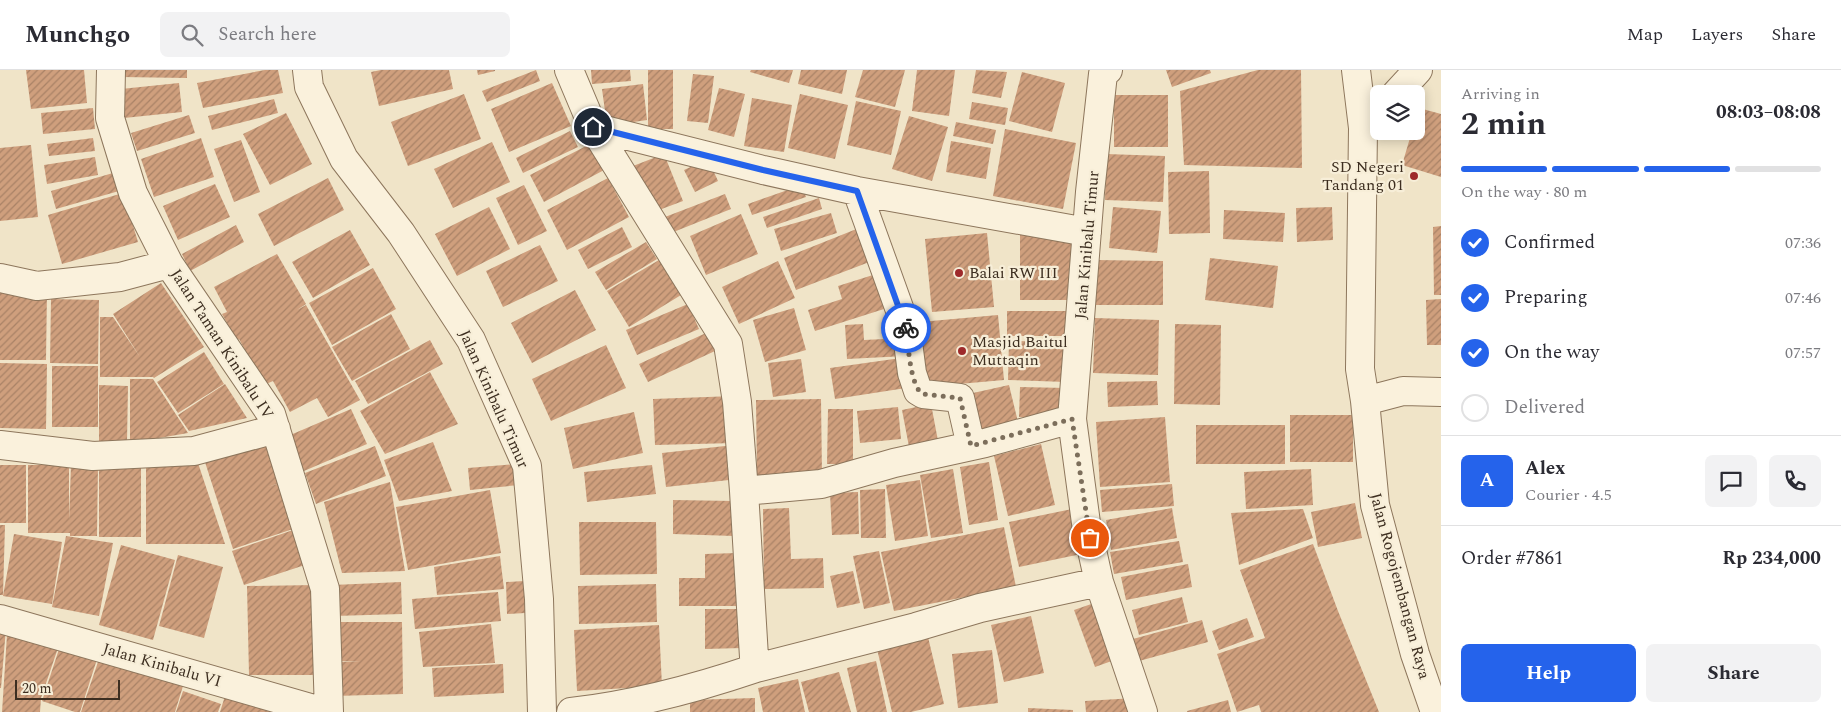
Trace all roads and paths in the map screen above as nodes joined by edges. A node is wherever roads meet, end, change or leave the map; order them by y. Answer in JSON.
{"nodes":[{"id":1,"x":110,"y":70,"type":"edge"},
{"id":2,"x":307,"y":70,"type":"edge"},
{"id":3,"x":569,"y":70,"type":"edge"},
{"id":4,"x":1356,"y":70,"type":"edge"},
{"id":5,"x":1418,"y":70,"type":"edge"},
{"id":6,"x":1098,"y":71,"type":"edge"},
{"id":7,"x":1404,"y":85,"type":"edge"},
{"id":8,"x":1370,"y":117,"type":"edge"},
{"id":9,"x":593,"y":127,"type":"junction"},
{"id":10,"x":1370,"y":140,"type":"edge"},
{"id":11,"x":857,"y":191,"type":"junction"},
{"id":12,"x":1087,"y":232,"type":"junction"},
{"id":13,"x":169,"y":264,"type":"junction"},
{"id":14,"x":0,"y":278,"type":"edge"},
{"id":15,"x":1441,"y":392,"type":"edge"},
{"id":16,"x":1365,"y":401,"type":"junction"},
{"id":17,"x":1072,"y":419,"type":"junction"},
{"id":18,"x":276,"y":429,"type":"junction"},
{"id":19,"x":0,"y":444,"type":"edge"},
{"id":20,"x":971,"y":446,"type":"junction"},
{"id":21,"x":744,"y":491,"type":"junction"},
{"id":22,"x":1099,"y":582,"type":"junction"},
{"id":23,"x":0,"y":619,"type":"edge"},
{"id":24,"x":756,"y":668,"type":"junction"},
{"id":25,"x":324,"y":712,"type":"edge"},
{"id":26,"x":329,"y":712,"type":"edge"},
{"id":27,"x":542,"y":712,"type":"edge"},
{"id":28,"x":571,"y":712,"type":"edge"},
{"id":29,"x":1143,"y":712,"type":"edge"},
{"id":30,"x":1435,"y":712,"type":"edge"}],
"edges":[{"from":1,"to":13,"type":"street","name":"Jalan Taman Kinibalu IV"},
{"from":2,"to":27,"type":"street","name":"Jalan Kinibalu Timur"},
{"from":3,"to":9,"type":"street"},
{"from":4,"to":8,"type":"street","name":"Jalan Rogojembangan Raya"},
{"from":5,"to":7,"type":"street"},
{"from":6,"to":12,"type":"street","name":"Jalan Kinibalu Timur"},
{"from":9,"to":11,"type":"street"},
{"from":9,"to":21,"type":"street"},
{"from":10,"to":16,"type":"street","name":"Jalan Rogojembangan Raya"},
{"from":11,"to":12,"type":"street"},
{"from":11,"to":20,"type":"street"},
{"from":12,"to":17,"type":"street","name":"Jalan Kinibalu Timur"},
{"from":13,"to":14,"type":"street"},
{"from":13,"to":18,"type":"street","name":"Jalan Taman Kinibalu IV"},
{"from":15,"to":16,"type":"street"},
{"from":16,"to":30,"type":"street","name":"Jalan Rogojembangan Raya"},
{"from":17,"to":20,"type":"street"},
{"from":17,"to":22,"type":"street","name":"Jalan Kinibalu Timur"},
{"from":18,"to":19,"type":"street"},
{"from":18,"to":26,"type":"street","name":"Jalan Taman Kinibalu IV"},
{"from":20,"to":21,"type":"street"},
{"from":21,"to":24,"type":"street"},
{"from":22,"to":24,"type":"street"},
{"from":22,"to":29,"type":"street","name":"Jalan Kinibalu Timur"},
{"from":23,"to":25,"type":"street","name":"Jalan Kinibalu VI"},
{"from":24,"to":28,"type":"street"}]}
